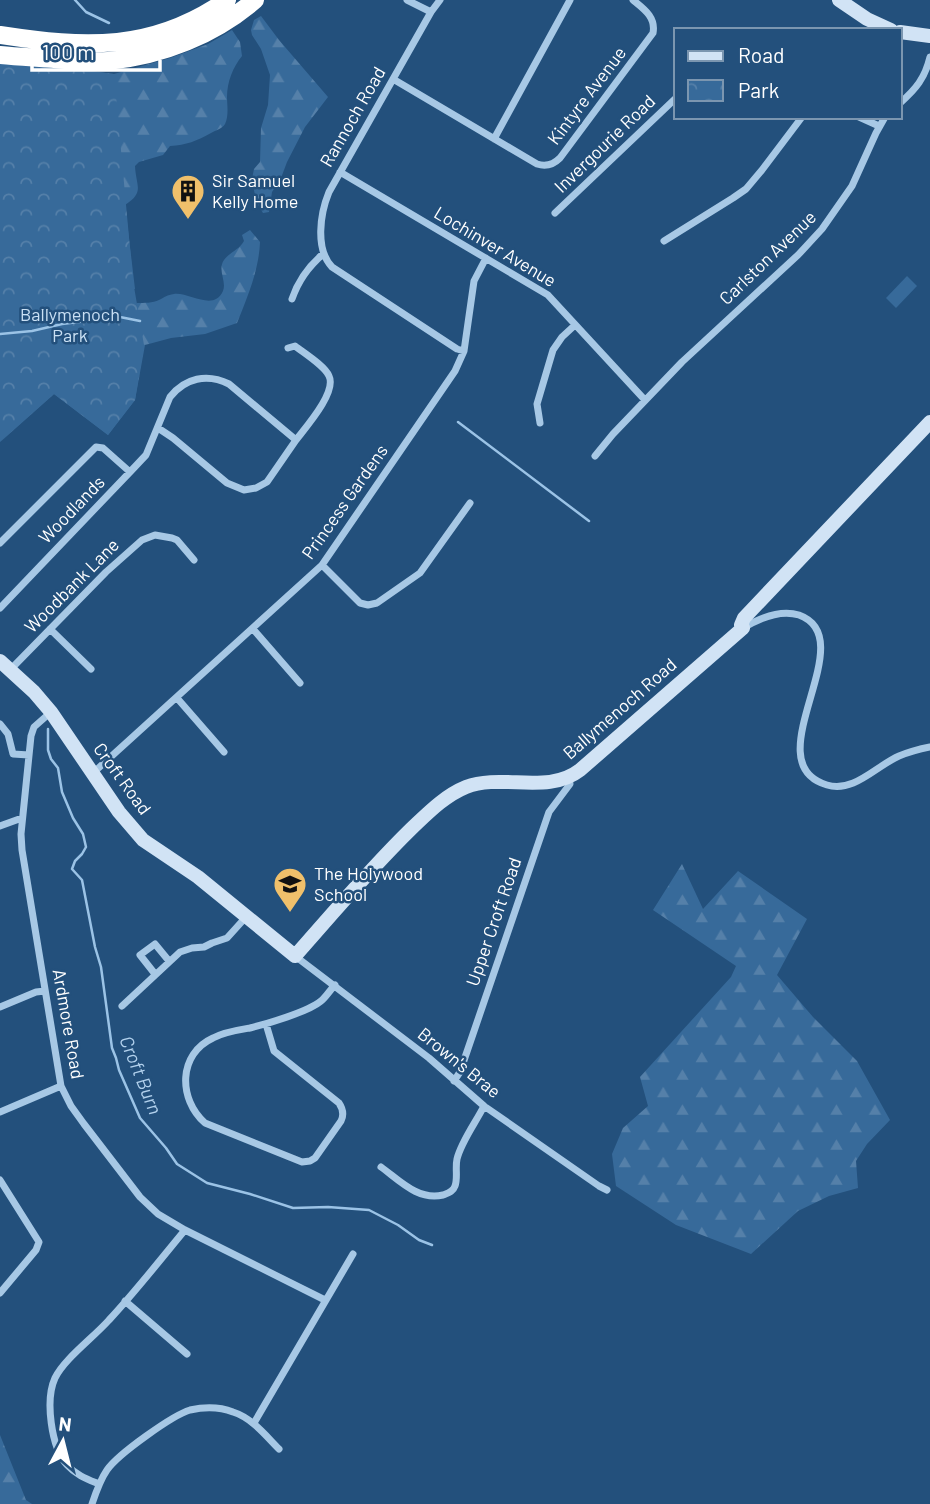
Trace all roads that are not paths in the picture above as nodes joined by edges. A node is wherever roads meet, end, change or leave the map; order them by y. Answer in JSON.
{"nodes":[{"id":1,"x":227,"y":0,"type":"edge"},
{"id":2,"x":255,"y":0,"type":"edge"},
{"id":3,"x":407,"y":0,"type":"edge"},
{"id":4,"x":440,"y":0,"type":"edge"},
{"id":5,"x":570,"y":0,"type":"edge"},
{"id":6,"x":632,"y":0,"type":"edge"},
{"id":7,"x":839,"y":0,"type":"edge"},
{"id":8,"x":431,"y":12,"type":"junction"},
{"id":9,"x":887,"y":28,"type":"edge"},
{"id":10,"x":902,"y":32,"type":"edge"},
{"id":11,"x":0,"y":35,"type":"edge"},
{"id":12,"x":930,"y":36,"type":"edge"},
{"id":13,"x":132,"y":48,"type":"junction"},
{"id":14,"x":0,"y":55,"type":"edge"},
{"id":15,"x":930,"y":57,"type":"edge"},
{"id":16,"x":393,"y":79,"type":"junction"},
{"id":17,"x":674,"y":100,"type":"edge"},
{"id":18,"x":902,"y":101,"type":"edge"},
{"id":19,"x":801,"y":119,"type":"edge"},
{"id":20,"x":863,"y":119,"type":"edge"},
{"id":21,"x":884,"y":119,"type":"edge"},
{"id":22,"x":879,"y":126,"type":"junction"},
{"id":23,"x":494,"y":139,"type":"junction"},
{"id":24,"x":340,"y":172,"type":"junction"},
{"id":25,"x":555,"y":213,"type":"dead end"},
{"id":26,"x":664,"y":241,"type":"dead end"},
{"id":27,"x":323,"y":254,"type":"junction"},
{"id":28,"x":486,"y":258,"type":"junction"},
{"id":29,"x":292,"y":299,"type":"dead end"},
{"id":30,"x":575,"y":325,"type":"junction"},
{"id":31,"x":288,"y":348,"type":"dead end"},
{"id":32,"x":464,"y":351,"type":"junction"},
{"id":33,"x":645,"y":400,"type":"junction"},
{"id":34,"x":930,"y":422,"type":"edge"},
{"id":35,"x":540,"y":423,"type":"dead end"},
{"id":36,"x":158,"y":428,"type":"junction"},
{"id":37,"x":296,"y":440,"type":"junction"},
{"id":38,"x":595,"y":456,"type":"dead end"},
{"id":39,"x":130,"y":472,"type":"junction"},
{"id":40,"x":470,"y":503,"type":"dead end"},
{"id":41,"x":0,"y":543,"type":"edge"},
{"id":42,"x":194,"y":561,"type":"dead end"},
{"id":43,"x":322,"y":565,"type":"junction"},
{"id":44,"x":0,"y":608,"type":"edge"},
{"id":45,"x":743,"y":628,"type":"junction"},
{"id":46,"x":50,"y":629,"type":"junction"},
{"id":47,"x":253,"y":629,"type":"junction"},
{"id":48,"x":5,"y":665,"type":"edge"},
{"id":49,"x":91,"y":669,"type":"dead end"},
{"id":50,"x":300,"y":683,"type":"dead end"},
{"id":51,"x":177,"y":698,"type":"junction"},
{"id":52,"x":51,"y":712,"type":"junction"},
{"id":53,"x":0,"y":724,"type":"edge"},
{"id":54,"x":930,"y":747,"type":"edge"},
{"id":55,"x":224,"y":752,"type":"dead end"},
{"id":56,"x":29,"y":755,"type":"junction"},
{"id":57,"x":93,"y":773,"type":"junction"},
{"id":58,"x":569,"y":777,"type":"junction"},
{"id":59,"x":22,"y":818,"type":"junction"},
{"id":60,"x":0,"y":826,"type":"edge"},
{"id":61,"x":246,"y":917,"type":"junction"},
{"id":62,"x":295,"y":956,"type":"junction"},
{"id":63,"x":169,"y":961,"type":"junction"},
{"id":64,"x":155,"y":974,"type":"junction"},
{"id":65,"x":335,"y":985,"type":"junction"},
{"id":66,"x":45,"y":991,"type":"junction"},
{"id":67,"x":122,"y":1006,"type":"dead end"},
{"id":68,"x":0,"y":1007,"type":"edge"},
{"id":69,"x":265,"y":1024,"type":"junction"},
{"id":70,"x":454,"y":1081,"type":"junction"},
{"id":71,"x":61,"y":1086,"type":"junction"},
{"id":72,"x":484,"y":1106,"type":"junction"},
{"id":73,"x":0,"y":1112,"type":"edge"},
{"id":74,"x":381,"y":1167,"type":"dead end"},
{"id":75,"x":0,"y":1180,"type":"edge"},
{"id":76,"x":607,"y":1189,"type":"dead end"},
{"id":77,"x":185,"y":1230,"type":"junction"},
{"id":78,"x":353,"y":1254,"type":"dead end"},
{"id":79,"x":0,"y":1293,"type":"edge"},
{"id":80,"x":325,"y":1300,"type":"junction"},
{"id":81,"x":125,"y":1301,"type":"junction"},
{"id":82,"x":187,"y":1354,"type":"dead end"},
{"id":83,"x":254,"y":1423,"type":"junction"},
{"id":84,"x":279,"y":1449,"type":"dead end"},
{"id":85,"x":99,"y":1483,"type":"junction"},
{"id":86,"x":92,"y":1504,"type":"edge"}],
"edges":[{"from":1,"to":13,"type":"highway"},
{"from":2,"to":13,"type":"highway"},
{"from":3,"to":8,"type":"street"},
{"from":4,"to":8,"type":"street","name":"Rannoch Road"},
{"from":5,"to":23,"type":"street"},
{"from":6,"to":23,"type":"street","name":"Kintyre Avenue"},
{"from":7,"to":9,"type":"street"},
{"from":8,"to":16,"type":"street","name":"Rannoch Road"},
{"from":10,"to":12,"type":"street"},
{"from":11,"to":13,"type":"highway"},
{"from":13,"to":14,"type":"highway"},
{"from":15,"to":18,"type":"street"},
{"from":16,"to":23,"type":"street","name":"Kintyre Avenue"},
{"from":16,"to":24,"type":"street","name":"Rannoch Road"},
{"from":17,"to":25,"type":"street","name":"Invergourie Road"},
{"from":19,"to":26,"type":"street"},
{"from":20,"to":22,"type":"street"},
{"from":21,"to":22,"type":"street","name":"Carlston Avenue"},
{"from":22,"to":33,"type":"street","name":"Carlston Avenue"},
{"from":24,"to":27,"type":"street","name":"Rannoch Road"},
{"from":24,"to":28,"type":"street","name":"Lochinver Avenue"},
{"from":27,"to":29,"type":"street"},
{"from":27,"to":32,"type":"street"},
{"from":28,"to":30,"type":"street","name":"Lochinver Avenue"},
{"from":28,"to":32,"type":"street","name":"Princess Gardens"},
{"from":30,"to":33,"type":"street","name":"Lochinver Avenue"},
{"from":30,"to":35,"type":"street"},
{"from":31,"to":37,"type":"street"},
{"from":32,"to":43,"type":"street","name":"Princess Gardens"},
{"from":33,"to":38,"type":"street","name":"Carlston Avenue"},
{"from":34,"to":45,"type":"street","name":"Ballymenoch Road"},
{"from":36,"to":37,"type":"street"},
{"from":36,"to":37,"type":"street"},
{"from":36,"to":39,"type":"street"},
{"from":39,"to":41,"type":"street","name":"Woodlands"},
{"from":39,"to":44,"type":"street","name":"Woodlands"},
{"from":40,"to":43,"type":"street"},
{"from":42,"to":46,"type":"street","name":"Woodbank Lane"},
{"from":43,"to":47,"type":"street","name":"Princess Gardens"},
{"from":45,"to":54,"type":"street"},
{"from":45,"to":58,"type":"street","name":"Ballymenoch Road"},
{"from":46,"to":48,"type":"street","name":"Woodbank Lane"},
{"from":46,"to":49,"type":"street"},
{"from":47,"to":50,"type":"street"},
{"from":47,"to":51,"type":"street","name":"Princess Gardens"},
{"from":48,"to":52,"type":"street","name":"Croft Road"},
{"from":51,"to":55,"type":"street"},
{"from":51,"to":57,"type":"street","name":"Princess Gardens"},
{"from":52,"to":56,"type":"street","name":"Ardmore Road"},
{"from":52,"to":57,"type":"street","name":"Croft Road"},
{"from":53,"to":56,"type":"street"},
{"from":56,"to":59,"type":"street","name":"Ardmore Road"},
{"from":57,"to":61,"type":"street","name":"Croft Road"},
{"from":58,"to":62,"type":"street","name":"Ballymenoch Road"},
{"from":58,"to":70,"type":"street","name":"Upper Croft Road"},
{"from":59,"to":60,"type":"street"},
{"from":59,"to":66,"type":"street","name":"Ardmore Road"},
{"from":61,"to":62,"type":"street","name":"Croft Road"},
{"from":61,"to":63,"type":"street"},
{"from":62,"to":65,"type":"street","name":"Brown's Brae"},
{"from":63,"to":64,"type":"street"},
{"from":63,"to":64,"type":"street"},
{"from":64,"to":67,"type":"street"},
{"from":65,"to":69,"type":"street"},
{"from":65,"to":70,"type":"street","name":"Brown's Brae"},
{"from":66,"to":68,"type":"street"},
{"from":66,"to":71,"type":"street","name":"Ardmore Road"},
{"from":69,"to":69,"type":"street"},
{"from":70,"to":72,"type":"street","name":"Brown's Brae"},
{"from":71,"to":73,"type":"street"},
{"from":71,"to":77,"type":"street","name":"Ardmore Road"},
{"from":72,"to":74,"type":"street"},
{"from":72,"to":76,"type":"street","name":"Brown's Brae"},
{"from":75,"to":79,"type":"street"},
{"from":77,"to":80,"type":"street","name":"Ardmore Road"},
{"from":77,"to":81,"type":"street"},
{"from":78,"to":80,"type":"street"},
{"from":80,"to":83,"type":"street"},
{"from":81,"to":82,"type":"street"},
{"from":81,"to":85,"type":"street"},
{"from":83,"to":84,"type":"street"},
{"from":83,"to":85,"type":"street"},
{"from":85,"to":86,"type":"street"}]}
